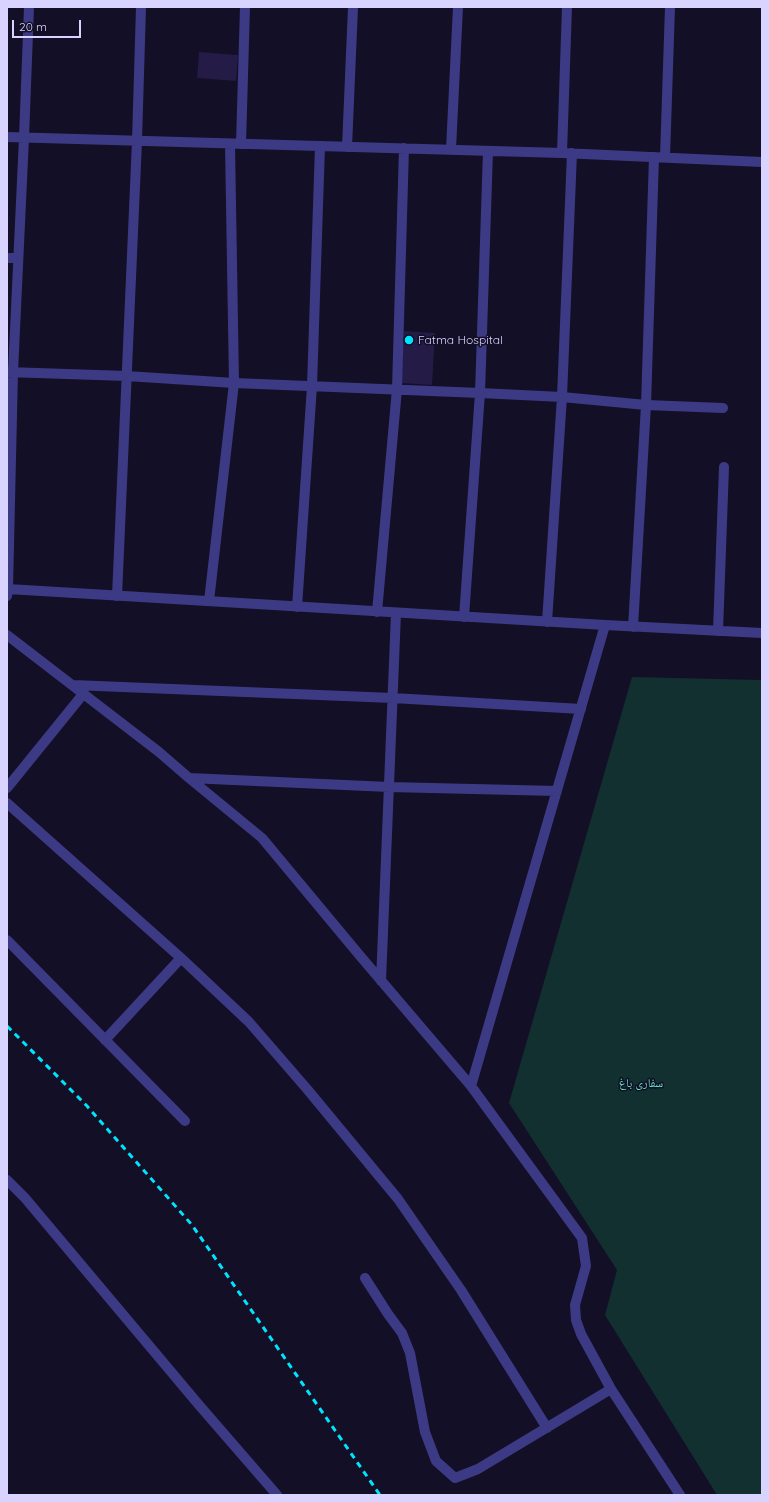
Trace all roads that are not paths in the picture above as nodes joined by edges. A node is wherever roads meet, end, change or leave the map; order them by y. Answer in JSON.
{"nodes":[{"id":1,"x":29,"y":7,"type":"edge"},
{"id":2,"x":141,"y":7,"type":"edge"},
{"id":3,"x":246,"y":7,"type":"edge"},
{"id":4,"x":352,"y":7,"type":"edge"},
{"id":5,"x":458,"y":7,"type":"edge"},
{"id":6,"x":567,"y":7,"type":"edge"},
{"id":7,"x":670,"y":7,"type":"edge"},
{"id":8,"x":7,"y":137,"type":"edge"},
{"id":9,"x":24,"y":138,"type":"junction"},
{"id":10,"x":137,"y":141,"type":"junction"},
{"id":11,"x":230,"y":144,"type":"junction"},
{"id":12,"x":241,"y":144,"type":"junction"},
{"id":13,"x":320,"y":146,"type":"junction"},
{"id":14,"x":347,"y":147,"type":"junction"},
{"id":15,"x":404,"y":148,"type":"junction"},
{"id":16,"x":451,"y":149,"type":"junction"},
{"id":17,"x":488,"y":151,"type":"junction"},
{"id":18,"x":567,"y":153,"type":"junction"},
{"id":19,"x":660,"y":157,"type":"junction"},
{"id":20,"x":762,"y":162,"type":"edge"},
{"id":21,"x":7,"y":258,"type":"edge"},
{"id":22,"x":18,"y":258,"type":"junction"},
{"id":23,"x":10,"y":372,"type":"edge"},
{"id":24,"x":127,"y":376,"type":"junction"},
{"id":25,"x":234,"y":383,"type":"junction"},
{"id":26,"x":312,"y":386,"type":"junction"},
{"id":27,"x":397,"y":389,"type":"junction"},
{"id":28,"x":480,"y":393,"type":"junction"},
{"id":29,"x":562,"y":397,"type":"junction"},
{"id":30,"x":646,"y":405,"type":"junction"},
{"id":31,"x":722,"y":408,"type":"dead end"},
{"id":32,"x":724,"y":467,"type":"dead end"},
{"id":33,"x":8,"y":592,"type":"edge"},
{"id":34,"x":117,"y":596,"type":"junction"},
{"id":35,"x":209,"y":601,"type":"junction"},
{"id":36,"x":297,"y":607,"type":"junction"},
{"id":37,"x":378,"y":612,"type":"junction"},
{"id":38,"x":396,"y":613,"type":"junction"},
{"id":39,"x":464,"y":617,"type":"junction"},
{"id":40,"x":547,"y":622,"type":"junction"},
{"id":41,"x":605,"y":625,"type":"junction"},
{"id":42,"x":633,"y":627,"type":"junction"},
{"id":43,"x":718,"y":631,"type":"junction"},
{"id":44,"x":762,"y":633,"type":"edge"},
{"id":45,"x":7,"y":634,"type":"edge"},
{"id":46,"x":73,"y":685,"type":"junction"},
{"id":47,"x":84,"y":693,"type":"junction"},
{"id":48,"x":393,"y":698,"type":"junction"},
{"id":49,"x":581,"y":709,"type":"junction"},
{"id":50,"x":189,"y":778,"type":"junction"},
{"id":51,"x":389,"y":787,"type":"junction"},
{"id":52,"x":7,"y":788,"type":"edge"},
{"id":53,"x":557,"y":791,"type":"junction"},
{"id":54,"x":7,"y":803,"type":"edge"},
{"id":55,"x":7,"y":940,"type":"edge"},
{"id":56,"x":181,"y":958,"type":"junction"},
{"id":57,"x":381,"y":981,"type":"junction"},
{"id":58,"x":105,"y":1040,"type":"junction"},
{"id":59,"x":471,"y":1086,"type":"junction"},
{"id":60,"x":185,"y":1122,"type":"dead end"},
{"id":61,"x":7,"y":1180,"type":"edge"},
{"id":62,"x":365,"y":1278,"type":"dead end"},
{"id":63,"x":611,"y":1389,"type":"junction"},
{"id":64,"x":547,"y":1428,"type":"junction"},
{"id":65,"x":277,"y":1495,"type":"edge"},
{"id":66,"x":680,"y":1495,"type":"edge"}],
"edges":[{"from":1,"to":9,"type":"street"},
{"from":2,"to":10,"type":"street"},
{"from":3,"to":12,"type":"street"},
{"from":4,"to":14,"type":"street"},
{"from":5,"to":16,"type":"street"},
{"from":6,"to":18,"type":"street"},
{"from":7,"to":19,"type":"street"},
{"from":8,"to":9,"type":"street"},
{"from":9,"to":10,"type":"street"},
{"from":9,"to":22,"type":"street"},
{"from":10,"to":11,"type":"street"},
{"from":10,"to":24,"type":"street"},
{"from":11,"to":12,"type":"street"},
{"from":11,"to":25,"type":"street"},
{"from":12,"to":13,"type":"street"},
{"from":13,"to":14,"type":"street"},
{"from":13,"to":26,"type":"street"},
{"from":14,"to":15,"type":"street"},
{"from":15,"to":16,"type":"street"},
{"from":15,"to":27,"type":"street"},
{"from":16,"to":17,"type":"street"},
{"from":17,"to":18,"type":"street"},
{"from":17,"to":28,"type":"street"},
{"from":18,"to":19,"type":"street"},
{"from":18,"to":29,"type":"street"},
{"from":19,"to":20,"type":"street"},
{"from":19,"to":30,"type":"street"},
{"from":21,"to":22,"type":"street"},
{"from":22,"to":23,"type":"street"},
{"from":23,"to":24,"type":"street"},
{"from":23,"to":33,"type":"street"},
{"from":24,"to":25,"type":"street"},
{"from":24,"to":34,"type":"street"},
{"from":25,"to":26,"type":"street"},
{"from":25,"to":35,"type":"street"},
{"from":26,"to":27,"type":"street"},
{"from":26,"to":36,"type":"street"},
{"from":27,"to":28,"type":"street"},
{"from":27,"to":37,"type":"street"},
{"from":28,"to":29,"type":"street"},
{"from":28,"to":39,"type":"street"},
{"from":29,"to":30,"type":"street"},
{"from":29,"to":40,"type":"street"},
{"from":30,"to":31,"type":"street"},
{"from":30,"to":42,"type":"street"},
{"from":32,"to":43,"type":"street"},
{"from":33,"to":34,"type":"street"},
{"from":34,"to":35,"type":"street"},
{"from":35,"to":36,"type":"street"},
{"from":36,"to":37,"type":"street"},
{"from":37,"to":38,"type":"street"},
{"from":38,"to":39,"type":"street"},
{"from":38,"to":48,"type":"street"},
{"from":39,"to":40,"type":"street"},
{"from":40,"to":41,"type":"street"},
{"from":41,"to":42,"type":"street"},
{"from":41,"to":49,"type":"street"},
{"from":42,"to":43,"type":"street"},
{"from":43,"to":44,"type":"street"},
{"from":45,"to":46,"type":"street"},
{"from":46,"to":47,"type":"street"},
{"from":46,"to":48,"type":"street"},
{"from":47,"to":50,"type":"street"},
{"from":47,"to":52,"type":"street"},
{"from":48,"to":49,"type":"street"},
{"from":48,"to":51,"type":"street"},
{"from":49,"to":53,"type":"street"},
{"from":50,"to":51,"type":"street"},
{"from":50,"to":57,"type":"street"},
{"from":51,"to":53,"type":"street"},
{"from":51,"to":57,"type":"street"},
{"from":53,"to":59,"type":"street"},
{"from":54,"to":56,"type":"street"},
{"from":55,"to":58,"type":"street"},
{"from":56,"to":58,"type":"street"},
{"from":56,"to":64,"type":"street"},
{"from":57,"to":59,"type":"street"},
{"from":58,"to":60,"type":"street"},
{"from":59,"to":63,"type":"street"},
{"from":61,"to":65,"type":"street"},
{"from":62,"to":64,"type":"street"},
{"from":63,"to":64,"type":"street"},
{"from":63,"to":66,"type":"street"}]}
